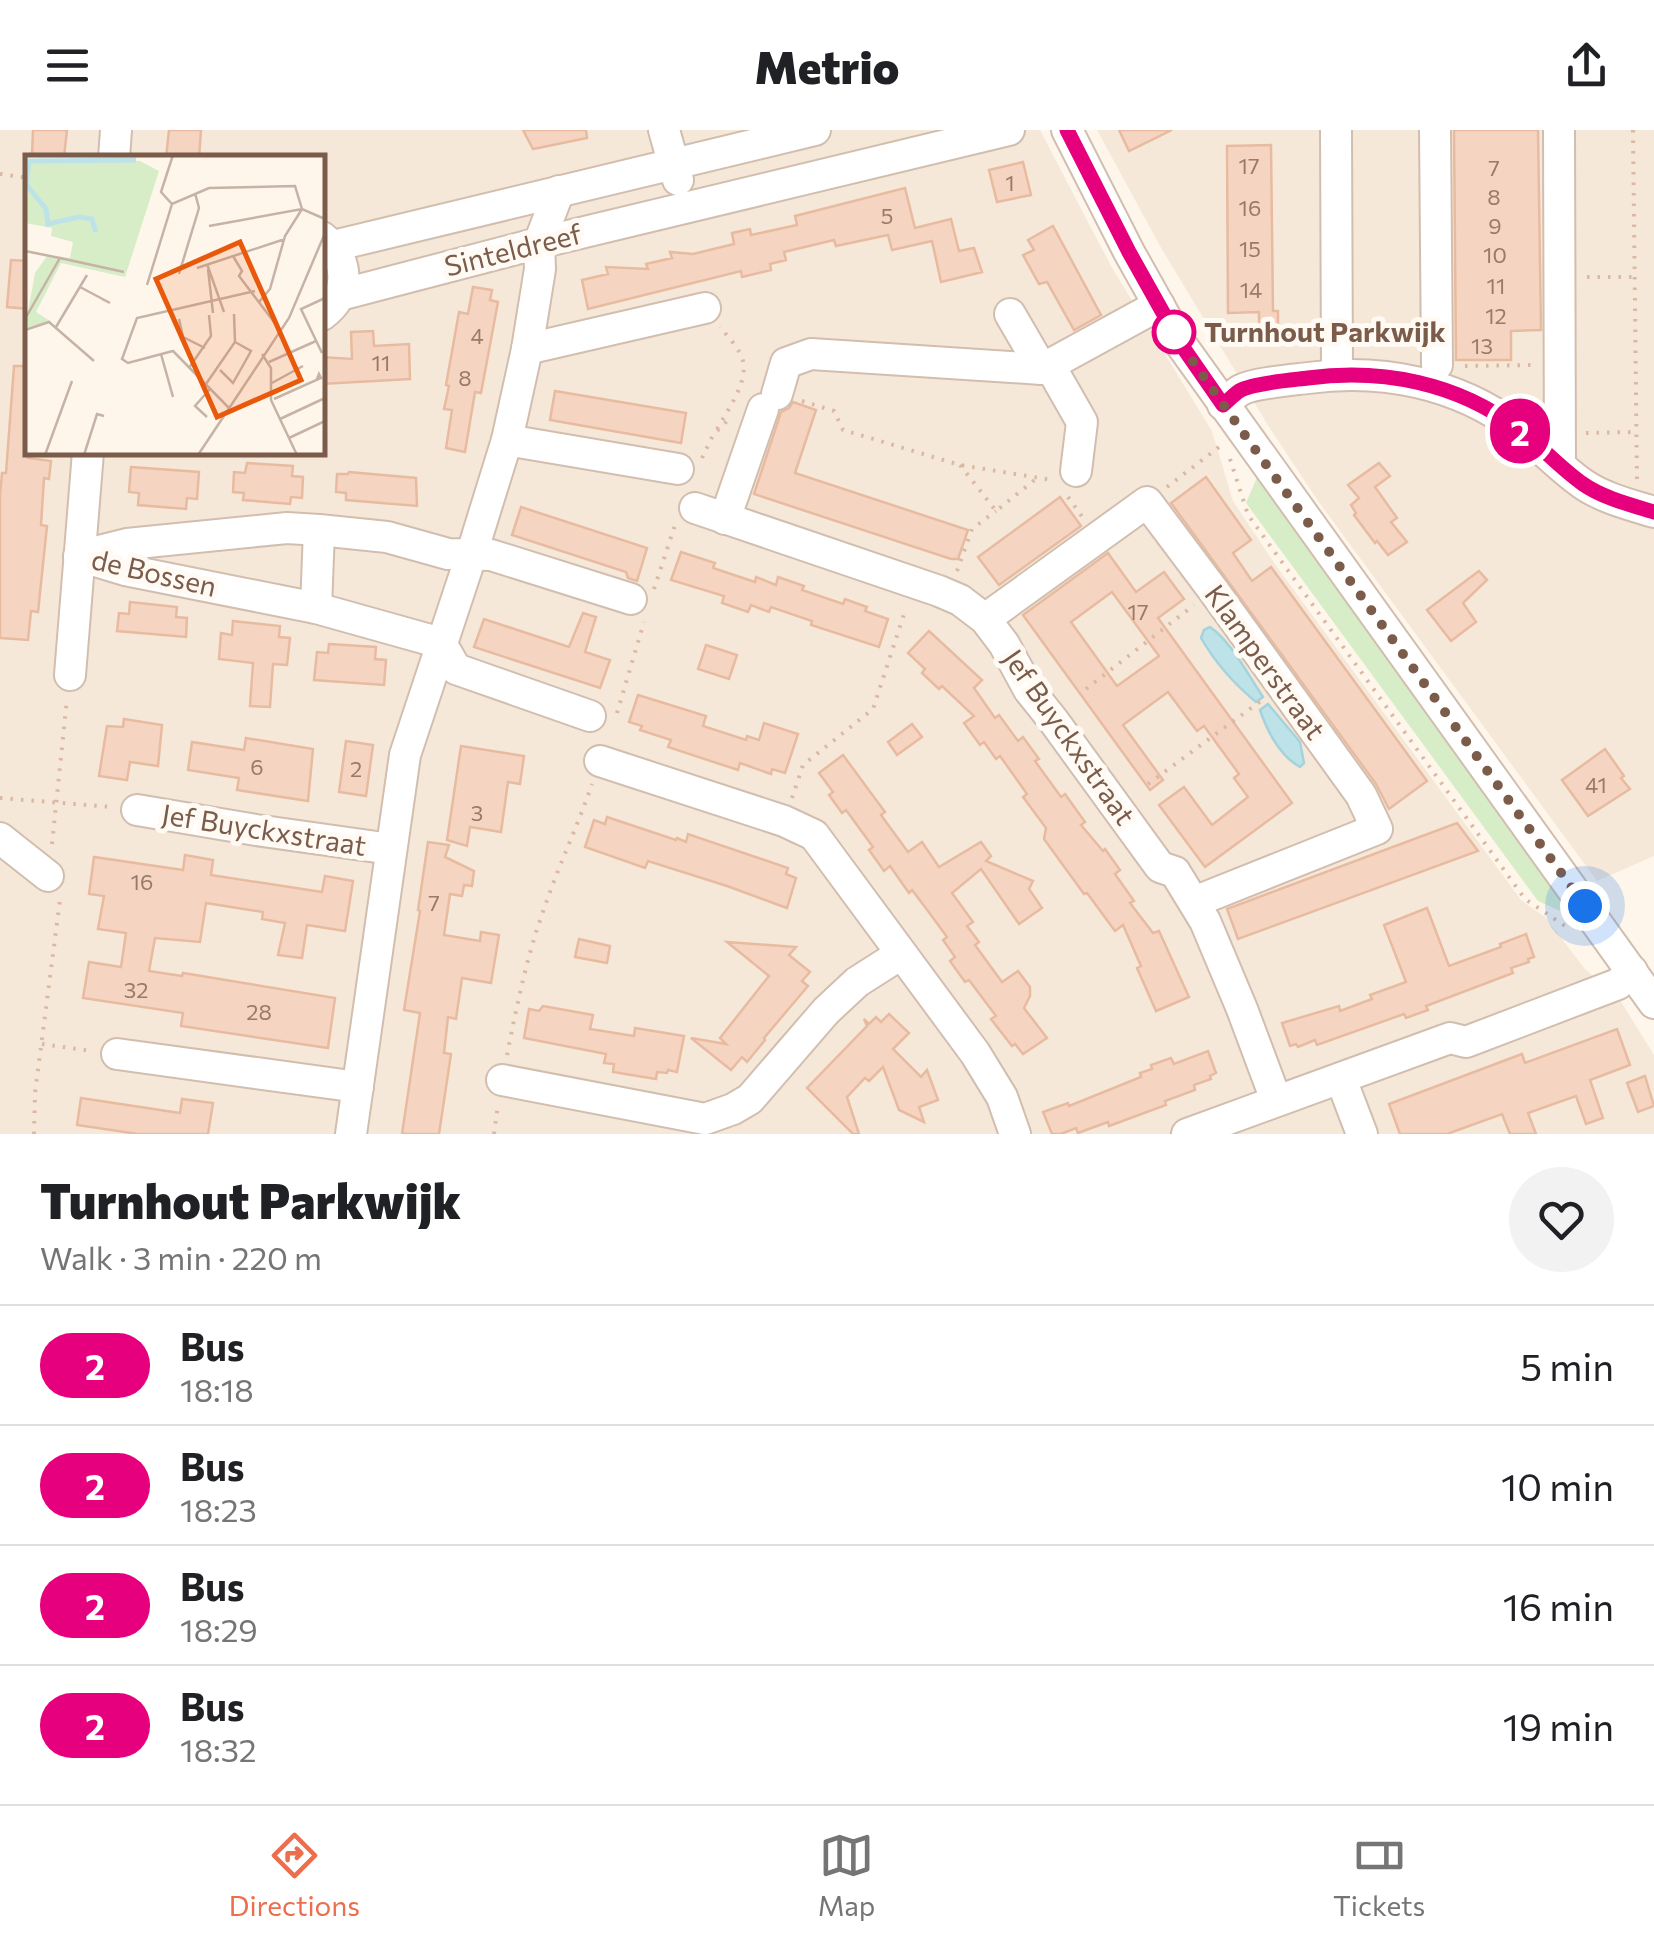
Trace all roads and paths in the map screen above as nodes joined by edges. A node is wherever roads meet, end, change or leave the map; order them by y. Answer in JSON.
{"nodes":[{"id":1,"x":116,"y":130,"type":"edge"},
{"id":2,"x":664,"y":130,"type":"edge"},
{"id":3,"x":815,"y":130,"type":"edge"},
{"id":4,"x":1009,"y":130,"type":"edge"},
{"id":5,"x":1067,"y":130,"type":"edge"},
{"id":6,"x":1336,"y":130,"type":"edge"},
{"id":7,"x":1435,"y":130,"type":"edge"},
{"id":8,"x":1559,"y":130,"type":"edge"},
{"id":9,"x":1633,"y":130,"type":"edge"},
{"id":10,"x":114,"y":155,"type":"edge"},
{"id":11,"x":673,"y":163,"type":"junction"},
{"id":12,"x":0,"y":174,"type":"edge"},
{"id":13,"x":25,"y":178,"type":"edge"},
{"id":14,"x":558,"y":191,"type":"junction"},
{"id":15,"x":686,"y":207,"type":"junction"},
{"id":16,"x":328,"y":242,"type":"edge"},
{"id":17,"x":539,"y":242,"type":"junction"},
{"id":18,"x":1577,"y":277,"type":"dead end"},
{"id":19,"x":1635,"y":278,"type":"junction"},
{"id":20,"x":332,"y":305,"type":"edge"},
{"id":21,"x":1159,"y":305,"type":"junction"},
{"id":22,"x":705,"y":308,"type":"joint"},
{"id":23,"x":1010,"y":314,"type":"dead end"},
{"id":24,"x":527,"y":349,"type":"junction"},
{"id":25,"x":1560,"y":365,"type":"junction"},
{"id":26,"x":1446,"y":366,"type":"joint"},
{"id":27,"x":1046,"y":368,"type":"junction"},
{"id":28,"x":1338,"y":374,"type":"junction"},
{"id":29,"x":770,"y":402,"type":"junction"},
{"id":30,"x":1223,"y":405,"type":"junction"},
{"id":31,"x":1636,"y":432,"type":"junction"},
{"id":32,"x":1578,"y":434,"type":"dead end"},
{"id":33,"x":714,"y":435,"type":"junction"},
{"id":34,"x":507,"y":440,"type":"junction"},
{"id":35,"x":88,"y":455,"type":"edge"},
{"id":36,"x":1230,"y":461,"type":"dead end"},
{"id":37,"x":960,"y":465,"type":"junction"},
{"id":38,"x":689,"y":466,"type":"joint"},
{"id":39,"x":1560,"y":466,"type":"junction"},
{"id":40,"x":1038,"y":478,"type":"junction"},
{"id":41,"x":1066,"y":482,"type":"junction"},
{"id":42,"x":1147,"y":502,"type":"junction"},
{"id":43,"x":1646,"y":509,"type":"edge"},
{"id":44,"x":996,"y":511,"type":"junction"},
{"id":45,"x":685,"y":516,"type":"joint"},
{"id":46,"x":725,"y":519,"type":"junction"},
{"id":47,"x":320,"y":530,"type":"junction"},
{"id":48,"x":1098,"y":538,"type":"junction"},
{"id":49,"x":79,"y":556,"type":"junction"},
{"id":50,"x":472,"y":556,"type":"junction"},
{"id":51,"x":914,"y":583,"type":"junction"},
{"id":52,"x":1214,"y":590,"type":"junction"},
{"id":53,"x":949,"y":595,"type":"junction"},
{"id":54,"x":640,"y":603,"type":"junction"},
{"id":55,"x":316,"y":608,"type":"junction"},
{"id":56,"x":985,"y":619,"type":"junction"},
{"id":57,"x":441,"y":643,"type":"junction"},
{"id":58,"x":70,"y":675,"type":"joint"},
{"id":59,"x":1282,"y":685,"type":"junction"},
{"id":60,"x":1086,"y":689,"type":"dead end"},
{"id":61,"x":590,"y":716,"type":"dead end"},
{"id":62,"x":600,"y":761,"type":"junction"},
{"id":63,"x":1148,"y":784,"type":"dead end"},
{"id":64,"x":0,"y":798,"type":"edge"},
{"id":65,"x":58,"y":802,"type":"junction"},
{"id":66,"x":137,"y":810,"type":"joint"},
{"id":67,"x":784,"y":821,"type":"junction"},
{"id":68,"x":0,"y":838,"type":"edge"},
{"id":69,"x":391,"y":849,"type":"junction"},
{"id":70,"x":48,"y":876,"type":"junction"},
{"id":71,"x":1194,"y":902,"type":"junction"},
{"id":72,"x":1571,"y":930,"type":"dead end"},
{"id":73,"x":901,"y":954,"type":"junction"},
{"id":74,"x":1632,"y":971,"type":"junction"},
{"id":75,"x":1654,"y":1003,"type":"edge"},
{"id":76,"x":42,"y":1044,"type":"junction"},
{"id":77,"x":116,"y":1054,"type":"joint"},
{"id":78,"x":1340,"y":1079,"type":"junction"},
{"id":79,"x":502,"y":1080,"type":"junction"},
{"id":80,"x":358,"y":1087,"type":"junction"},
{"id":81,"x":1276,"y":1100,"type":"junction"},
{"id":82,"x":34,"y":1134,"type":"edge"},
{"id":83,"x":351,"y":1134,"type":"edge"},
{"id":84,"x":494,"y":1134,"type":"edge"},
{"id":85,"x":1015,"y":1134,"type":"edge"},
{"id":86,"x":1188,"y":1134,"type":"edge"},
{"id":87,"x":1362,"y":1134,"type":"edge"}],
"edges":[{"from":1,"to":10,"type":"street"},
{"from":2,"to":11,"type":"street"},
{"from":3,"to":11,"type":"street","name":"Sinteldreef"},
{"from":4,"to":15,"type":"street","name":"Sinteldreef"},
{"from":5,"to":21,"type":"street"},
{"from":6,"to":28,"type":"street"},
{"from":7,"to":26,"type":"street"},
{"from":8,"to":25,"type":"street"},
{"from":9,"to":19,"type":"path"},
{"from":11,"to":14,"type":"street","name":"Sinteldreef"},
{"from":11,"to":15,"type":"street"},
{"from":12,"to":13,"type":"path"},
{"from":14,"to":16,"type":"street","name":"Sinteldreef"},
{"from":14,"to":17,"type":"street"},
{"from":15,"to":17,"type":"street","name":"Sinteldreef"},
{"from":16,"to":20,"type":"street","name":"Sinteldreef"},
{"from":17,"to":20,"type":"street","name":"Sinteldreef"},
{"from":17,"to":24,"type":"street"},
{"from":18,"to":19,"type":"path"},
{"from":19,"to":31,"type":"path"},
{"from":21,"to":27,"type":"street"},
{"from":21,"to":30,"type":"street"},
{"from":22,"to":24,"type":"street"},
{"from":22,"to":33,"type":"path"},
{"from":23,"to":27,"type":"street"},
{"from":24,"to":34,"type":"street"},
{"from":25,"to":26,"type":"path"},
{"from":25,"to":39,"type":"street"},
{"from":27,"to":29,"type":"street"},
{"from":27,"to":41,"type":"street"},
{"from":28,"to":30,"type":"street"},
{"from":28,"to":39,"type":"street"},
{"from":29,"to":33,"type":"path"},
{"from":29,"to":37,"type":"path"},
{"from":29,"to":46,"type":"street"},
{"from":30,"to":42,"type":"path"},
{"from":30,"to":74,"type":"street"},
{"from":31,"to":32,"type":"path"},
{"from":31,"to":43,"type":"path"},
{"from":33,"to":38,"type":"path"},
{"from":34,"to":38,"type":"street"},
{"from":34,"to":50,"type":"street"},
{"from":35,"to":49,"type":"street"},
{"from":36,"to":72,"type":"path"},
{"from":37,"to":40,"type":"path"},
{"from":37,"to":44,"type":"path"},
{"from":39,"to":43,"type":"street"},
{"from":40,"to":41,"type":"path"},
{"from":40,"to":44,"type":"path"},
{"from":41,"to":48,"type":"path"},
{"from":42,"to":48,"type":"street"},
{"from":42,"to":52,"type":"street","name":"Klamperstraat"},
{"from":44,"to":53,"type":"path"},
{"from":45,"to":46,"type":"street","name":"Jef Buyckxstraat"},
{"from":45,"to":54,"type":"path"},
{"from":46,"to":51,"type":"street","name":"Jef Buyckxstraat"},
{"from":47,"to":49,"type":"street","name":"de Bossen"},
{"from":47,"to":50,"type":"street","name":"de Bossen"},
{"from":47,"to":55,"type":"street"},
{"from":48,"to":56,"type":"street"},
{"from":49,"to":55,"type":"street","name":"de Bossen"},
{"from":49,"to":58,"type":"street"},
{"from":50,"to":54,"type":"street","name":"de Bossen"},
{"from":50,"to":57,"type":"street"},
{"from":51,"to":53,"type":"street","name":"Jef Buyckxstraat"},
{"from":51,"to":67,"type":"path"},
{"from":52,"to":59,"type":"street","name":"Klamperstraat"},
{"from":52,"to":60,"type":"path"},
{"from":53,"to":56,"type":"street","name":"Jef Buyckxstraat"},
{"from":54,"to":62,"type":"path"},
{"from":55,"to":57,"type":"street","name":"de Bossen"},
{"from":56,"to":71,"type":"street","name":"Jef Buyckxstraat"},
{"from":57,"to":61,"type":"street","name":"de Bossen"},
{"from":57,"to":69,"type":"street","name":"Jef Buyckxstraat"},
{"from":58,"to":65,"type":"path"},
{"from":59,"to":63,"type":"path"},
{"from":59,"to":71,"type":"street","name":"Klamperstraat"},
{"from":62,"to":67,"type":"street"},
{"from":62,"to":79,"type":"path"},
{"from":64,"to":65,"type":"path"},
{"from":65,"to":66,"type":"path"},
{"from":65,"to":70,"type":"path"},
{"from":66,"to":69,"type":"street","name":"Jef Buyckxstraat"},
{"from":67,"to":73,"type":"street"},
{"from":68,"to":70,"type":"street"},
{"from":69,"to":80,"type":"street","name":"Jef Buyckxstraat"},
{"from":70,"to":76,"type":"path"},
{"from":71,"to":81,"type":"street","name":"Jef Buyckxstraat"},
{"from":73,"to":79,"type":"street"},
{"from":73,"to":85,"type":"street"},
{"from":74,"to":75,"type":"street"},
{"from":74,"to":78,"type":"street"},
{"from":76,"to":77,"type":"path"},
{"from":76,"to":82,"type":"path"},
{"from":77,"to":80,"type":"street"},
{"from":78,"to":81,"type":"street"},
{"from":78,"to":87,"type":"street"},
{"from":79,"to":84,"type":"path"},
{"from":80,"to":83,"type":"street","name":"Jef Buyckxstraat"},
{"from":81,"to":86,"type":"street"}]}
